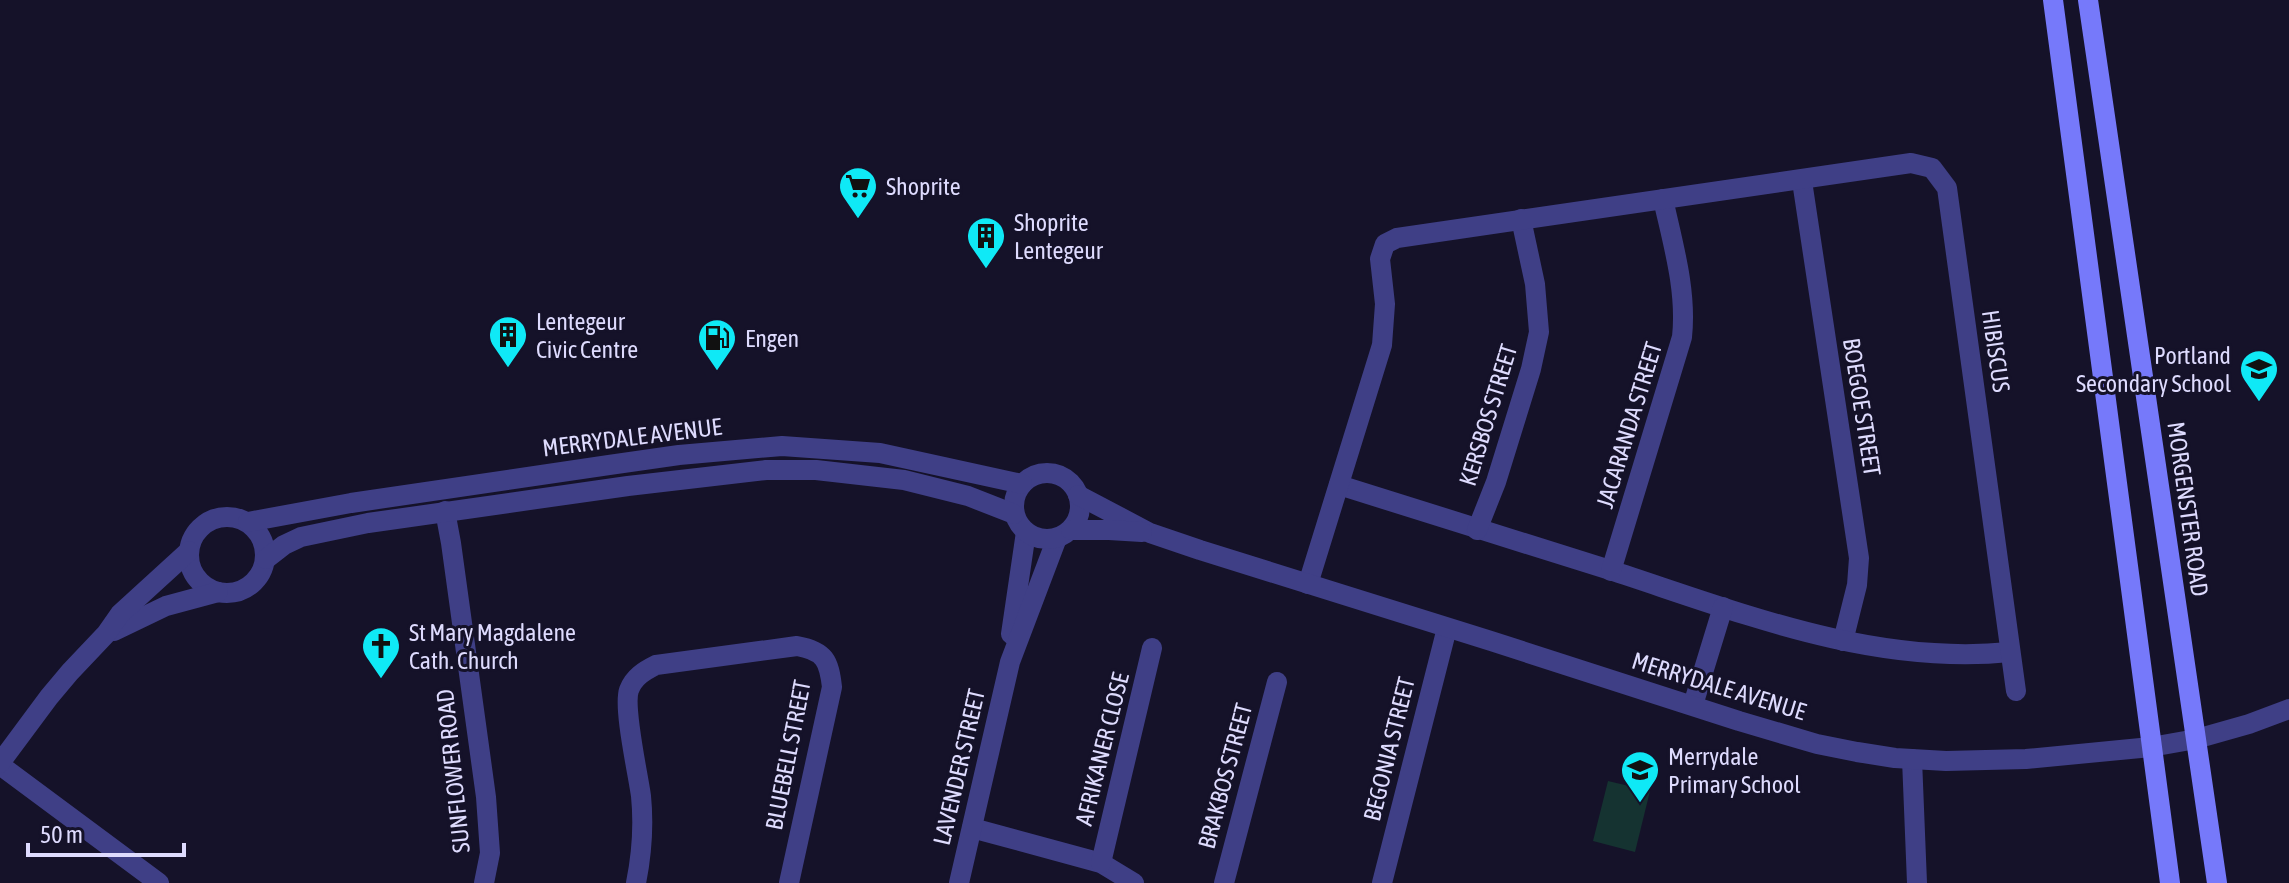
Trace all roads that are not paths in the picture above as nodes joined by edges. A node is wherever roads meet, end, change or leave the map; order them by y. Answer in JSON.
{"nodes":[{"id":1,"x":2053,"y":0,"type":"edge"},
{"id":2,"x":2088,"y":0,"type":"edge"},
{"id":3,"x":1802,"y":181,"type":"junction"},
{"id":4,"x":1663,"y":199,"type":"junction"},
{"id":5,"x":1521,"y":219,"type":"junction"},
{"id":6,"x":679,"y":455,"type":"junction"},
{"id":7,"x":699,"y":477,"type":"junction"},
{"id":8,"x":1022,"y":484,"type":"junction"},
{"id":9,"x":1339,"y":485,"type":"junction"},
{"id":10,"x":1078,"y":495,"type":"junction"},
{"id":11,"x":445,"y":511,"type":"junction"},
{"id":12,"x":1014,"y":514,"type":"junction"},
{"id":13,"x":248,"y":522,"type":"junction"},
{"id":14,"x":1477,"y":530,"type":"junction"},
{"id":15,"x":1026,"y":532,"type":"junction"},
{"id":16,"x":1150,"y":533,"type":"junction"},
{"id":17,"x":1064,"y":534,"type":"junction"},
{"id":18,"x":189,"y":551,"type":"junction"},
{"id":19,"x":266,"y":559,"type":"junction"},
{"id":20,"x":1611,"y":571,"type":"junction"},
{"id":21,"x":1308,"y":584,"type":"junction"},
{"id":22,"x":218,"y":592,"type":"junction"},
{"id":23,"x":1723,"y":607,"type":"junction"},
{"id":24,"x":1447,"y":628,"type":"junction"},
{"id":25,"x":106,"y":634,"type":"junction"},
{"id":26,"x":1843,"y":641,"type":"junction"},
{"id":27,"x":1152,"y":648,"type":"dead end"},
{"id":28,"x":2010,"y":652,"type":"junction"},
{"id":29,"x":1010,"y":662,"type":"junction"},
{"id":30,"x":1277,"y":682,"type":"dead end"},
{"id":31,"x":2016,"y":691,"type":"dead end"},
{"id":32,"x":1693,"y":705,"type":"junction"},
{"id":33,"x":2289,"y":709,"type":"edge"},
{"id":34,"x":2196,"y":739,"type":"junction"},
{"id":35,"x":2151,"y":747,"type":"junction"},
{"id":36,"x":1912,"y":759,"type":"junction"},
{"id":37,"x":0,"y":764,"type":"edge"},
{"id":38,"x":972,"y":828,"type":"junction"},
{"id":39,"x":1101,"y":863,"type":"junction"},
{"id":40,"x":1131,"y":882,"type":"edge"},
{"id":41,"x":159,"y":883,"type":"edge"},
{"id":42,"x":484,"y":883,"type":"edge"},
{"id":43,"x":636,"y":883,"type":"edge"},
{"id":44,"x":789,"y":883,"type":"edge"},
{"id":45,"x":959,"y":883,"type":"edge"},
{"id":46,"x":1224,"y":883,"type":"edge"},
{"id":47,"x":1382,"y":883,"type":"edge"},
{"id":48,"x":1917,"y":883,"type":"edge"},
{"id":49,"x":2170,"y":883,"type":"edge"},
{"id":50,"x":2217,"y":883,"type":"edge"}],
"edges":[{"from":1,"to":35,"type":"main road"},
{"from":2,"to":34,"type":"main road","name":"MORGENSTER ROAD"},
{"from":3,"to":4,"type":"street","name":"HIBISCUS"},
{"from":3,"to":26,"type":"street","name":"BOEGOE STREET"},
{"from":3,"to":28,"type":"street","name":"HIBISCUS"},
{"from":4,"to":5,"type":"street","name":"HIBISCUS"},
{"from":4,"to":20,"type":"street","name":"JACARANDA STREET"},
{"from":5,"to":9,"type":"street","name":"HIBISCUS"},
{"from":5,"to":14,"type":"street","name":"KERSBOS STREET"},
{"from":6,"to":7,"type":"street"},
{"from":6,"to":8,"type":"street","name":"MERRYDALE AVENUE"},
{"from":6,"to":13,"type":"street","name":"MERRYDALE AVENUE"},
{"from":7,"to":11,"type":"street","name":"MERRYDALE AVENUE"},
{"from":7,"to":12,"type":"street","name":"MERRYDALE AVENUE"},
{"from":8,"to":10,"type":"street"},
{"from":8,"to":12,"type":"street"},
{"from":9,"to":14,"type":"street"},
{"from":9,"to":21,"type":"street","name":"HIBISCUS"},
{"from":10,"to":16,"type":"street","name":"MERRYDALE AVENUE"},
{"from":10,"to":17,"type":"street"},
{"from":11,"to":19,"type":"street","name":"MERRYDALE AVENUE"},
{"from":11,"to":42,"type":"street","name":"SUNFLOWER ROAD"},
{"from":12,"to":15,"type":"street"},
{"from":13,"to":18,"type":"street"},
{"from":13,"to":19,"type":"street"},
{"from":14,"to":20,"type":"street"},
{"from":15,"to":17,"type":"street"},
{"from":15,"to":29,"type":"street","name":"LAVENDER STREET"},
{"from":16,"to":17,"type":"street","name":"MERRYDALE AVENUE"},
{"from":16,"to":21,"type":"street","name":"MERRYDALE AVENUE"},
{"from":17,"to":29,"type":"street","name":"LAVENDER STREET"},
{"from":18,"to":22,"type":"street"},
{"from":18,"to":25,"type":"street"},
{"from":19,"to":22,"type":"street"},
{"from":20,"to":23,"type":"street"},
{"from":21,"to":24,"type":"street","name":"MERRYDALE AVENUE"},
{"from":22,"to":25,"type":"street"},
{"from":23,"to":26,"type":"street"},
{"from":23,"to":32,"type":"street"},
{"from":24,"to":32,"type":"street","name":"MERRYDALE AVENUE"},
{"from":24,"to":47,"type":"street","name":"BEGONIA STREET"},
{"from":25,"to":37,"type":"street"},
{"from":26,"to":28,"type":"street"},
{"from":27,"to":39,"type":"street","name":"AFRIKANER CLOSE"},
{"from":28,"to":31,"type":"street","name":"HIBISCUS"},
{"from":29,"to":38,"type":"street","name":"LAVENDER STREET"},
{"from":30,"to":46,"type":"street","name":"BRAKBOS STREET"},
{"from":32,"to":36,"type":"street","name":"MERRYDALE AVENUE"},
{"from":33,"to":34,"type":"street","name":"MERRYDALE AVENUE"},
{"from":34,"to":35,"type":"street","name":"MERRYDALE AVENUE"},
{"from":34,"to":50,"type":"main road","name":"MORGENSTER ROAD"},
{"from":35,"to":36,"type":"street","name":"MERRYDALE AVENUE"},
{"from":35,"to":49,"type":"main road"},
{"from":36,"to":48,"type":"street"},
{"from":37,"to":41,"type":"street"},
{"from":38,"to":39,"type":"street"},
{"from":38,"to":45,"type":"street","name":"LAVENDER STREET"},
{"from":39,"to":40,"type":"street"},
{"from":43,"to":44,"type":"street","name":"BLUEBELL STREET"}]}
